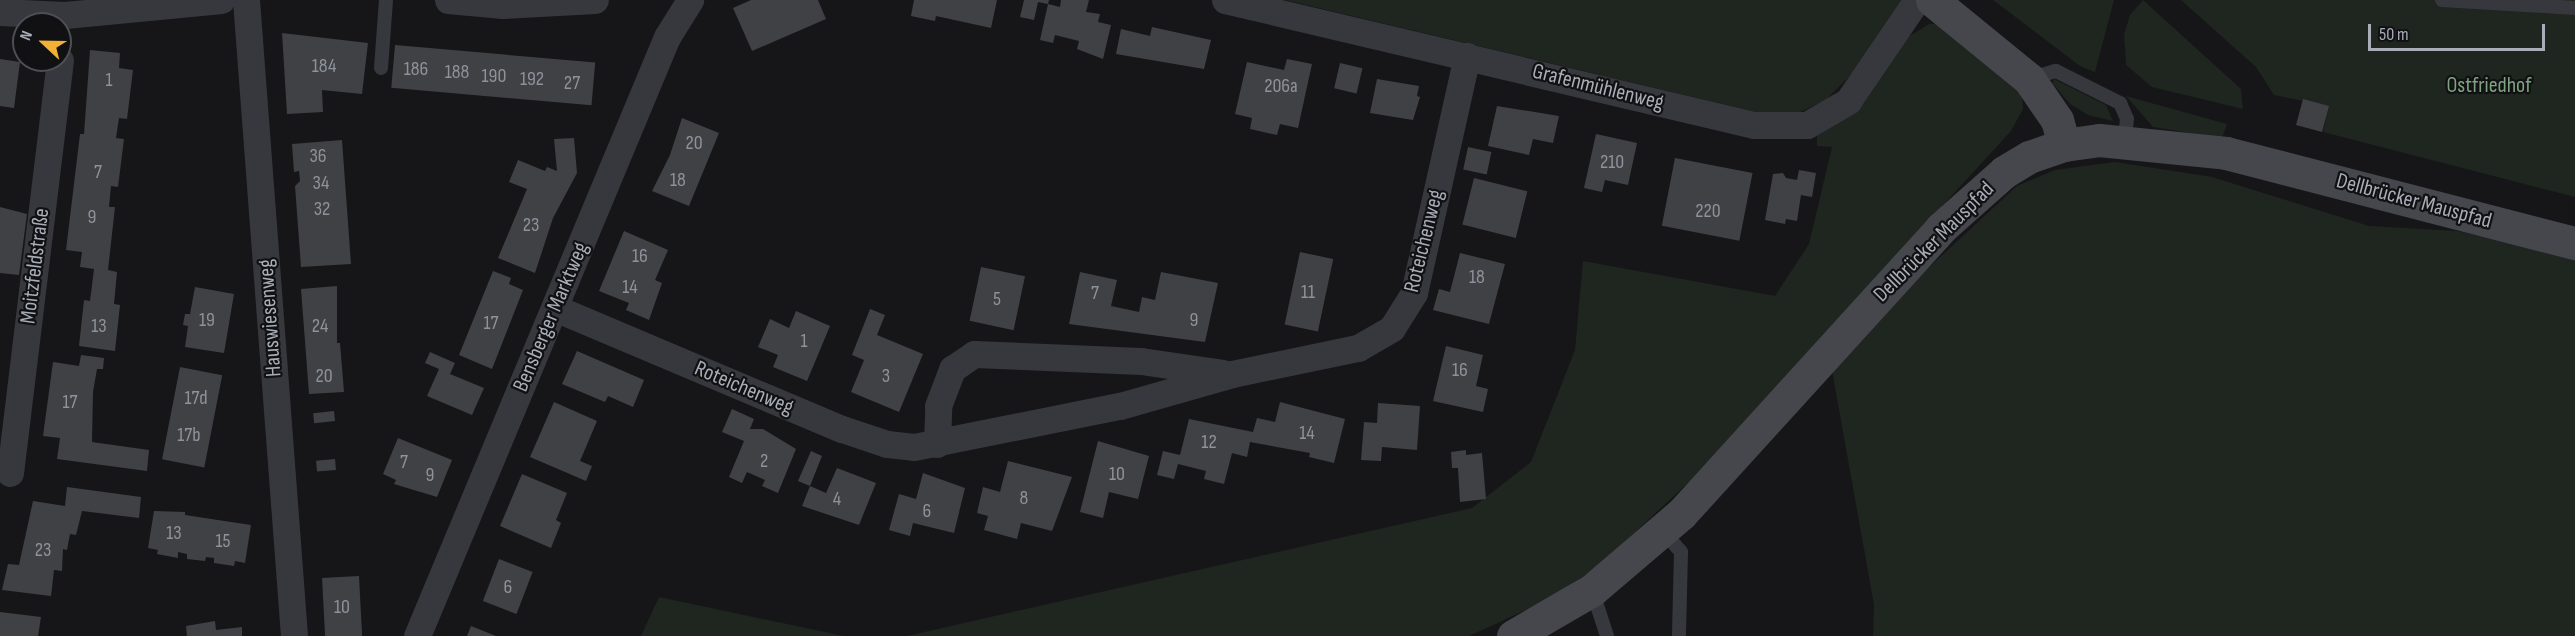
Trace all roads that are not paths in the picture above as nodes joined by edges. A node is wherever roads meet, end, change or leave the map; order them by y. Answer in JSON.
{"nodes":[{"id":1,"x":221,"y":0,"type":"edge"},
{"id":2,"x":246,"y":0,"type":"edge"},
{"id":3,"x":386,"y":0,"type":"edge"},
{"id":4,"x":448,"y":0,"type":"edge"},
{"id":5,"x":595,"y":0,"type":"edge"},
{"id":6,"x":690,"y":0,"type":"edge"},
{"id":7,"x":1225,"y":0,"type":"edge"},
{"id":8,"x":1917,"y":0,"type":"edge"},
{"id":9,"x":1932,"y":0,"type":"edge"},
{"id":10,"x":2442,"y":0,"type":"edge"},
{"id":11,"x":492,"y":2,"type":"edge"},
{"id":12,"x":2575,"y":8,"type":"edge"},
{"id":13,"x":72,"y":14,"type":"edge"},
{"id":14,"x":1467,"y":56,"type":"junction"},
{"id":15,"x":381,"y":68,"type":"dead end"},
{"id":16,"x":58,"y":72,"type":"edge"},
{"id":17,"x":2029,"y":79,"type":"junction"},
{"id":18,"x":2125,"y":139,"type":"junction"},
{"id":19,"x":2064,"y":145,"type":"junction"},
{"id":20,"x":2575,"y":243,"type":"edge"},
{"id":21,"x":555,"y":308,"type":"junction"},
{"id":22,"x":1232,"y":374,"type":"junction"},
{"id":23,"x":937,"y":444,"type":"junction"},
{"id":24,"x":10,"y":473,"type":"dead end"},
{"id":25,"x":1662,"y":530,"type":"junction"},
{"id":26,"x":1592,"y":590,"type":"junction"},
{"id":27,"x":294,"y":636,"type":"edge"},
{"id":28,"x":417,"y":636,"type":"edge"},
{"id":29,"x":1513,"y":636,"type":"edge"},
{"id":30,"x":1607,"y":636,"type":"edge"},
{"id":31,"x":1679,"y":636,"type":"edge"}],
"edges":[{"from":1,"to":13,"type":"street"},
{"from":2,"to":27,"type":"street","name":"Hauswiesenweg"},
{"from":3,"to":15,"type":"lane"},
{"from":4,"to":11,"type":"street"},
{"from":5,"to":11,"type":"street"},
{"from":6,"to":21,"type":"street","name":"Bensberger Marktweg"},
{"from":7,"to":14,"type":"street","name":"Grafenmühlenweg"},
{"from":8,"to":14,"type":"street","name":"Grafenmühlenweg"},
{"from":9,"to":17,"type":"main road"},
{"from":10,"to":12,"type":"lane"},
{"from":14,"to":22,"type":"street","name":"Roteichenweg"},
{"from":16,"to":24,"type":"street","name":"Moitzfeldstraße"},
{"from":17,"to":18,"type":"lane"},
{"from":17,"to":19,"type":"main road"},
{"from":18,"to":19,"type":"main road","name":"Dellbrücker Mauspfad"},
{"from":18,"to":20,"type":"main road","name":"Dellbrücker Mauspfad"},
{"from":19,"to":25,"type":"main road","name":"Dellbrücker Mauspfad"},
{"from":21,"to":23,"type":"street","name":"Roteichenweg"},
{"from":21,"to":28,"type":"street","name":"Bensberger Marktweg"},
{"from":22,"to":23,"type":"street","name":"Roteichenweg"},
{"from":22,"to":23,"type":"street","name":"Roteichenweg"},
{"from":25,"to":26,"type":"main road","name":"Dellbrücker Mauspfad"},
{"from":25,"to":31,"type":"lane"},
{"from":26,"to":29,"type":"main road","name":"Dellbrücker Mauspfad"},
{"from":26,"to":30,"type":"lane"}]}
